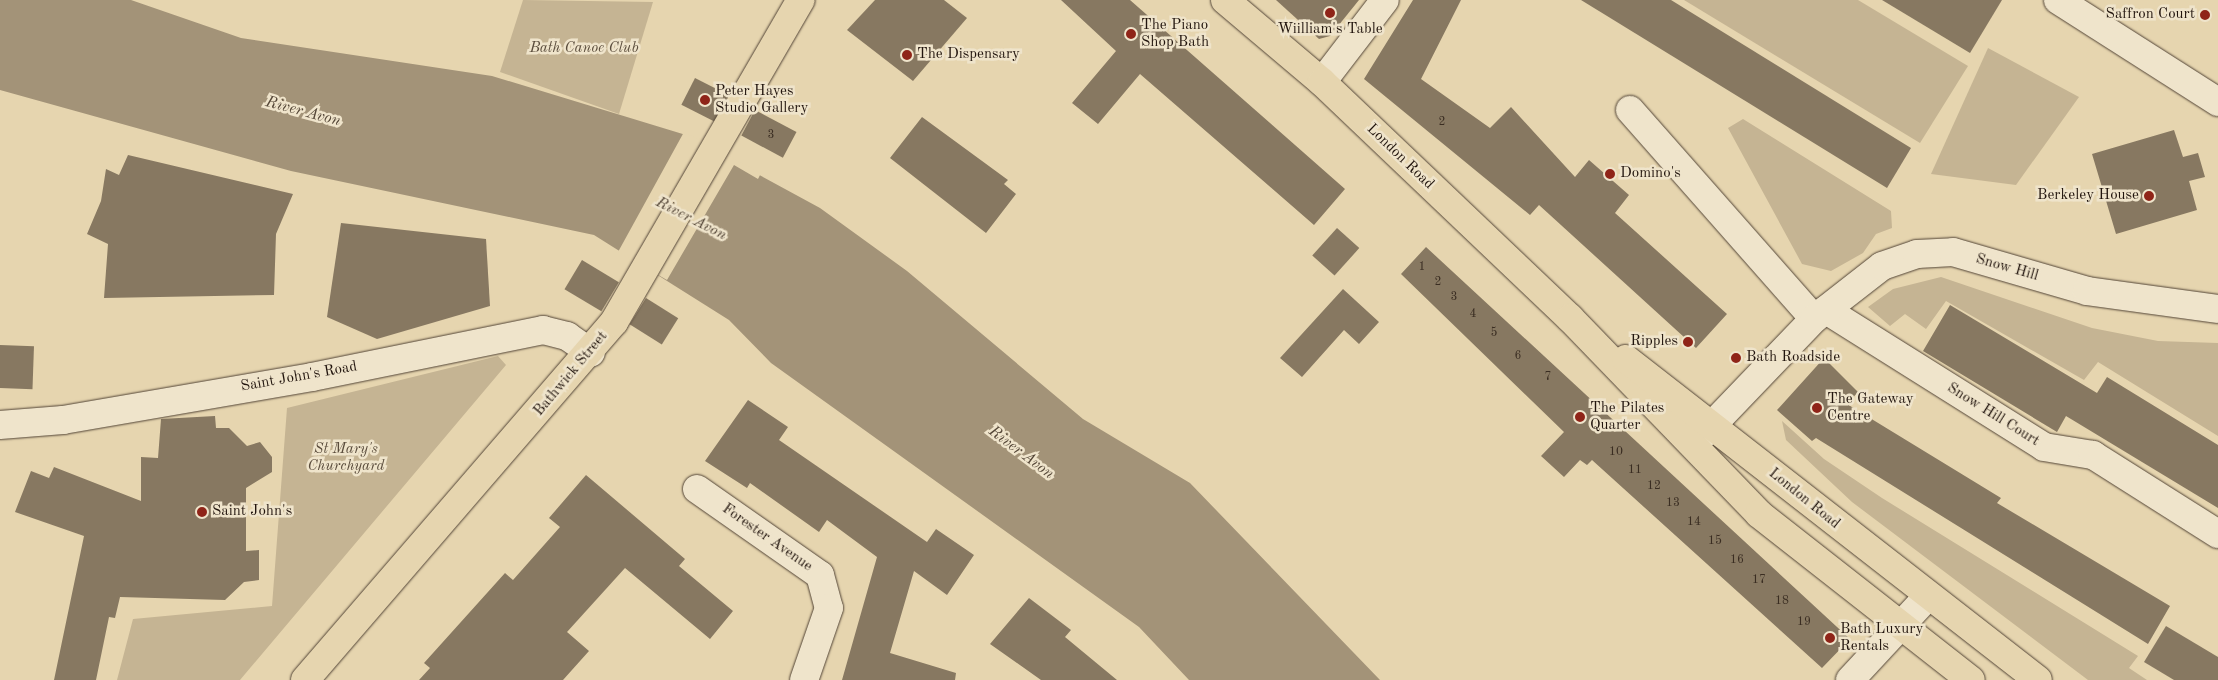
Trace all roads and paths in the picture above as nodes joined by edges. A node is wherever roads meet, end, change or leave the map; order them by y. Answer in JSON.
{"nodes":[{"id":1,"x":801,"y":0,"type":"edge"},
{"id":2,"x":811,"y":0,"type":"edge"},
{"id":3,"x":1225,"y":0,"type":"edge"},
{"id":4,"x":1385,"y":0,"type":"edge"},
{"id":5,"x":2058,"y":0,"type":"edge"},
{"id":6,"x":785,"y":31,"type":"junction"},
{"id":7,"x":1322,"y":82,"type":"junction"},
{"id":8,"x":2218,"y":102,"type":"edge"},
{"id":9,"x":1630,"y":110,"type":"dead end"},
{"id":10,"x":2218,"y":310,"type":"edge"},
{"id":11,"x":1820,"y":315,"type":"junction"},
{"id":12,"x":1570,"y":318,"type":"junction"},
{"id":13,"x":591,"y":353,"type":"junction"},
{"id":14,"x":1713,"y":423,"type":"junction"},
{"id":15,"x":0,"y":426,"type":"edge"},
{"id":16,"x":1692,"y":446,"type":"junction"},
{"id":17,"x":697,"y":489,"type":"dead end"},
{"id":18,"x":2218,"y":534,"type":"edge"},
{"id":19,"x":1928,"y":596,"type":"junction"},
{"id":20,"x":1900,"y":628,"type":"junction"},
{"id":21,"x":305,"y":680,"type":"edge"},
{"id":22,"x":804,"y":680,"type":"edge"},
{"id":23,"x":1850,"y":680,"type":"edge"},
{"id":24,"x":1971,"y":680,"type":"edge"},
{"id":25,"x":2038,"y":680,"type":"edge"}],
"edges":[{"from":1,"to":6,"type":"highway"},
{"from":2,"to":6,"type":"highway"},
{"from":3,"to":7,"type":"highway","name":"London Road"},
{"from":4,"to":7,"type":"street"},
{"from":5,"to":8,"type":"street"},
{"from":6,"to":13,"type":"highway","name":"Bathwick Street"},
{"from":7,"to":12,"type":"highway","name":"London Road"},
{"from":9,"to":11,"type":"street"},
{"from":10,"to":11,"type":"street","name":"Snow Hill"},
{"from":11,"to":14,"type":"street","name":"Snow Hill"},
{"from":11,"to":18,"type":"street","name":"Snow Hill Court"},
{"from":12,"to":14,"type":"highway","name":"London Road"},
{"from":12,"to":16,"type":"highway","name":"London Road"},
{"from":13,"to":15,"type":"street","name":"Saint John's Road"},
{"from":13,"to":21,"type":"highway","name":"Bathwick Street"},
{"from":14,"to":16,"type":"street","name":"Snow Hill"},
{"from":14,"to":19,"type":"highway","name":"London Road"},
{"from":16,"to":20,"type":"highway","name":"London Road"},
{"from":17,"to":22,"type":"street","name":"Forester Avenue"},
{"from":19,"to":20,"type":"street"},
{"from":19,"to":25,"type":"highway","name":"London Road"},
{"from":20,"to":23,"type":"street"},
{"from":20,"to":24,"type":"highway","name":"London Road"}]}
